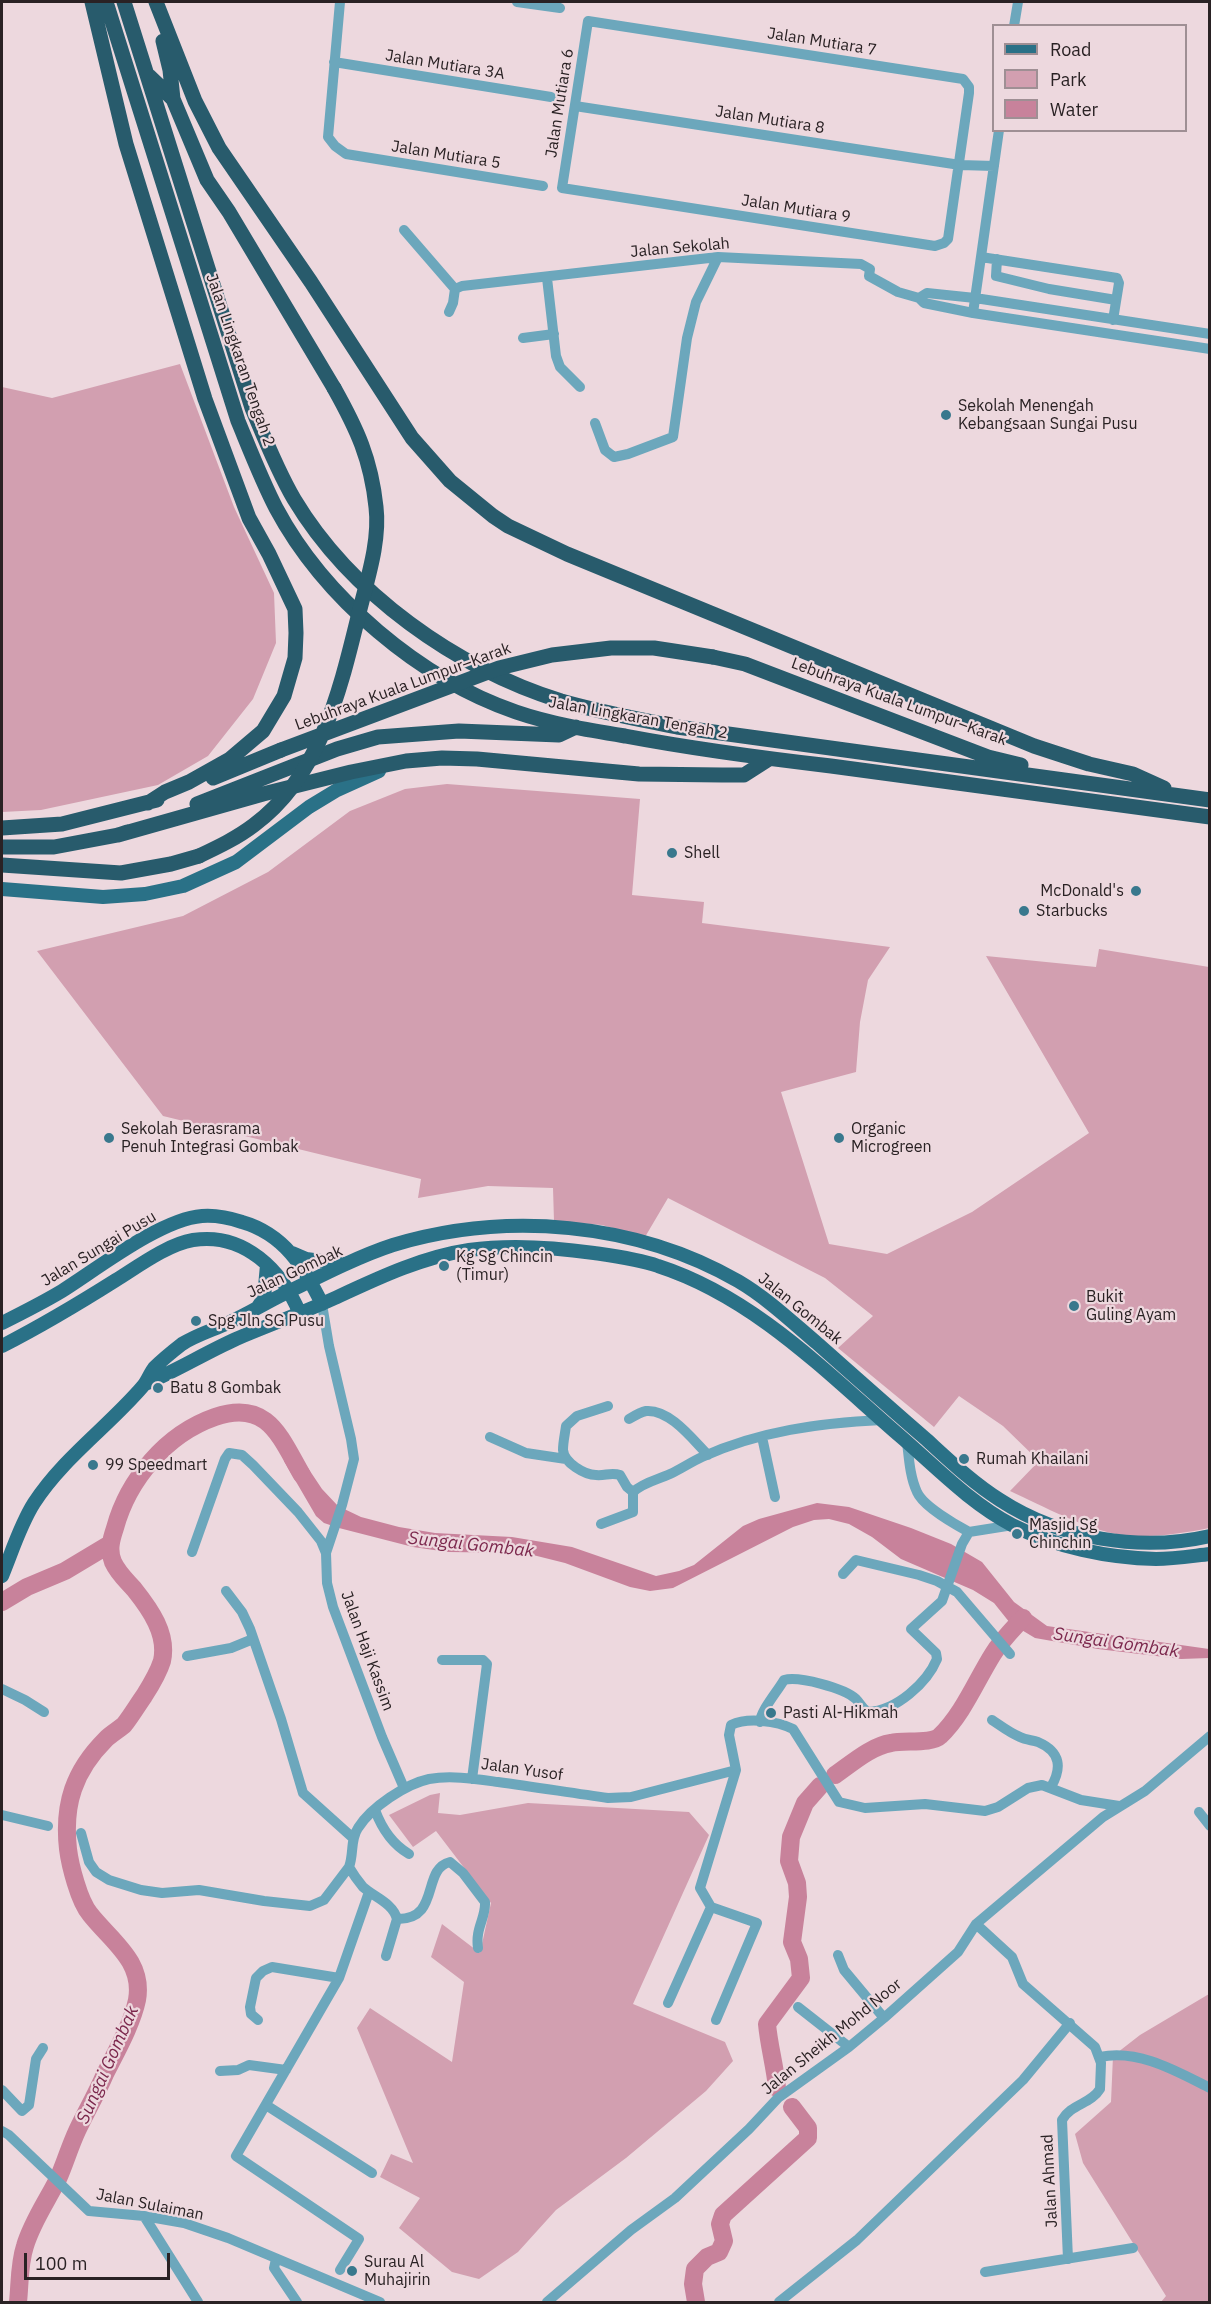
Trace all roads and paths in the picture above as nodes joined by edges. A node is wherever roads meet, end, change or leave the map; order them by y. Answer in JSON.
{"nodes":[{"id":1,"x":92,"y":2,"type":"edge"},
{"id":2,"x":106,"y":2,"type":"edge"},
{"id":3,"x":124,"y":2,"type":"edge"},
{"id":4,"x":340,"y":2,"type":"edge"},
{"id":5,"x":517,"y":2,"type":"edge"},
{"id":6,"x":157,"y":3,"type":"edge"},
{"id":7,"x":1015,"y":3,"type":"edge"},
{"id":8,"x":560,"y":8,"type":"dead end"},
{"id":9,"x":588,"y":21,"type":"joint"},
{"id":10,"x":1014,"y":24,"type":"edge"},
{"id":11,"x":334,"y":62,"type":"junction"},
{"id":12,"x":147,"y":74,"type":"junction"},
{"id":13,"x":551,"y":97,"type":"dead end"},
{"id":14,"x":173,"y":99,"type":"junction"},
{"id":15,"x":575,"y":106,"type":"junction"},
{"id":16,"x":999,"y":132,"type":"edge"},
{"id":17,"x":960,"y":165,"type":"junction"},
{"id":18,"x":993,"y":170,"type":"junction"},
{"id":19,"x":543,"y":186,"type":"dead end"},
{"id":20,"x":562,"y":188,"type":"joint"},
{"id":21,"x":404,"y":230,"type":"dead end"},
{"id":22,"x":718,"y":257,"type":"junction"},
{"id":23,"x":981,"y":257,"type":"junction"},
{"id":24,"x":997,"y":259,"type":"junction"},
{"id":25,"x":547,"y":278,"type":"junction"},
{"id":26,"x":456,"y":289,"type":"junction"},
{"id":27,"x":919,"y":298,"type":"junction"},
{"id":28,"x":975,"y":298,"type":"junction"},
{"id":29,"x":1116,"y":300,"type":"junction"},
{"id":30,"x":449,"y":312,"type":"dead end"},
{"id":31,"x":973,"y":313,"type":"junction"},
{"id":32,"x":1113,"y":320,"type":"junction"},
{"id":33,"x":1188,"y":331,"type":"junction"},
{"id":34,"x":554,"y":334,"type":"junction"},
{"id":35,"x":1209,"y":334,"type":"edge"},
{"id":36,"x":523,"y":338,"type":"dead end"},
{"id":37,"x":1186,"y":345,"type":"junction"},
{"id":38,"x":1209,"y":349,"type":"edge"},
{"id":39,"x":580,"y":387,"type":"dead end"},
{"id":40,"x":595,"y":423,"type":"dead end"},
{"id":41,"x":576,"y":727,"type":"junction"},
{"id":42,"x":769,"y":759,"type":"junction"},
{"id":43,"x":406,"y":761,"type":"junction"},
{"id":44,"x":1095,"y":784,"type":"junction"},
{"id":45,"x":1180,"y":796,"type":"junction"},
{"id":46,"x":1209,"y":800,"type":"edge"},
{"id":47,"x":148,"y":803,"type":"junction"},
{"id":48,"x":1209,"y":817,"type":"edge"},
{"id":49,"x":2,"y":828,"type":"edge"},
{"id":50,"x":118,"y":835,"type":"junction"},
{"id":51,"x":2,"y":847,"type":"edge"},
{"id":52,"x":2,"y":860,"type":"edge"},
{"id":53,"x":2,"y":865,"type":"edge"},
{"id":54,"x":59,"y":870,"type":"junction"},
{"id":55,"x":2,"y":889,"type":"edge"},
{"id":56,"x":292,"y":1252,"type":"junction"},
{"id":57,"x":349,"y":1264,"type":"junction"},
{"id":58,"x":267,"y":1265,"type":"junction"},
{"id":59,"x":311,"y":1281,"type":"junction"},
{"id":60,"x":291,"y":1291,"type":"junction"},
{"id":61,"x":322,"y":1304,"type":"junction"},
{"id":62,"x":258,"y":1307,"type":"junction"},
{"id":63,"x":300,"y":1314,"type":"junction"},
{"id":64,"x":2,"y":1323,"type":"edge"},
{"id":65,"x":2,"y":1346,"type":"edge"},
{"id":66,"x":145,"y":1384,"type":"junction"},
{"id":67,"x":608,"y":1406,"type":"dead end"},
{"id":68,"x":628,"y":1419,"type":"dead end"},
{"id":69,"x":882,"y":1420,"type":"junction"},
{"id":70,"x":490,"y":1437,"type":"dead end"},
{"id":71,"x":762,"y":1437,"type":"junction"},
{"id":72,"x":907,"y":1442,"type":"junction"},
{"id":73,"x":708,"y":1455,"type":"junction"},
{"id":74,"x":566,"y":1459,"type":"junction"},
{"id":75,"x":633,"y":1492,"type":"junction"},
{"id":76,"x":775,"y":1497,"type":"dead end"},
{"id":77,"x":601,"y":1524,"type":"dead end"},
{"id":78,"x":1013,"y":1525,"type":"junction"},
{"id":79,"x":969,"y":1532,"type":"junction"},
{"id":80,"x":1209,"y":1536,"type":"edge"},
{"id":81,"x":192,"y":1552,"type":"dead end"},
{"id":82,"x":326,"y":1553,"type":"junction"},
{"id":83,"x":1209,"y":1554,"type":"edge"},
{"id":84,"x":843,"y":1574,"type":"dead end"},
{"id":85,"x":2,"y":1576,"type":"edge"},
{"id":86,"x":948,"y":1586,"type":"junction"},
{"id":87,"x":226,"y":1592,"type":"dead end"},
{"id":88,"x":253,"y":1639,"type":"junction"},
{"id":89,"x":1007,"y":1652,"type":"dead end"},
{"id":90,"x":187,"y":1656,"type":"dead end"},
{"id":91,"x":442,"y":1660,"type":"dead end"},
{"id":92,"x":2,"y":1689,"type":"edge"},
{"id":93,"x":44,"y":1712,"type":"dead end"},
{"id":94,"x":992,"y":1719,"type":"dead end"},
{"id":95,"x":760,"y":1722,"type":"junction"},
{"id":96,"x":1209,"y":1736,"type":"edge"},
{"id":97,"x":736,"y":1770,"type":"junction"},
{"id":98,"x":472,"y":1779,"type":"junction"},
{"id":99,"x":1051,"y":1787,"type":"junction"},
{"id":100,"x":404,"y":1788,"type":"junction"},
{"id":101,"x":1119,"y":1806,"type":"junction"},
{"id":102,"x":375,"y":1810,"type":"junction"},
{"id":103,"x":1199,"y":1812,"type":"dead end"},
{"id":104,"x":2,"y":1815,"type":"edge"},
{"id":105,"x":48,"y":1826,"type":"dead end"},
{"id":106,"x":1209,"y":1826,"type":"edge"},
{"id":107,"x":81,"y":1833,"type":"dead end"},
{"id":108,"x":353,"y":1838,"type":"junction"},
{"id":109,"x":409,"y":1854,"type":"dead end"},
{"id":110,"x":349,"y":1868,"type":"junction"},
{"id":111,"x":369,"y":1892,"type":"junction"},
{"id":112,"x":711,"y":1907,"type":"junction"},
{"id":113,"x":397,"y":1919,"type":"junction"},
{"id":114,"x":976,"y":1924,"type":"junction"},
{"id":115,"x":478,"y":1948,"type":"dead end"},
{"id":116,"x":838,"y":1955,"type":"dead end"},
{"id":117,"x":386,"y":1956,"type":"dead end"},
{"id":118,"x":339,"y":1978,"type":"junction"},
{"id":119,"x":668,"y":2004,"type":"dead end"},
{"id":120,"x":798,"y":2007,"type":"dead end"},
{"id":121,"x":884,"y":2018,"type":"junction"},
{"id":122,"x":258,"y":2020,"type":"dead end"},
{"id":123,"x":716,"y":2020,"type":"dead end"},
{"id":124,"x":1070,"y":2023,"type":"junction"},
{"id":125,"x":43,"y":2048,"type":"dead end"},
{"id":126,"x":849,"y":2048,"type":"junction"},
{"id":127,"x":1100,"y":2057,"type":"junction"},
{"id":128,"x":286,"y":2070,"type":"junction"},
{"id":129,"x":220,"y":2071,"type":"dead end"},
{"id":130,"x":1209,"y":2088,"type":"edge"},
{"id":131,"x":2,"y":2090,"type":"edge"},
{"id":132,"x":266,"y":2105,"type":"junction"},
{"id":133,"x":2,"y":2132,"type":"edge"},
{"id":134,"x":372,"y":2173,"type":"dead end"},
{"id":135,"x":144,"y":2216,"type":"junction"},
{"id":136,"x":1133,"y":2248,"type":"dead end"},
{"id":137,"x":276,"y":2259,"type":"junction"},
{"id":138,"x":1068,"y":2259,"type":"junction"},
{"id":139,"x":340,"y":2270,"type":"dead end"},
{"id":140,"x":985,"y":2272,"type":"dead end"},
{"id":141,"x":198,"y":2302,"type":"edge"},
{"id":142,"x":297,"y":2302,"type":"edge"},
{"id":143,"x":380,"y":2302,"type":"edge"},
{"id":144,"x":547,"y":2302,"type":"edge"},
{"id":145,"x":779,"y":2302,"type":"edge"}],
"edges":[{"from":1,"to":47,"type":"highway"},
{"from":2,"to":41,"type":"highway","name":"Jalan Lingkaran Tengah 2"},
{"from":3,"to":12,"type":"highway","name":"Jalan Lingkaran Tengah 2"},
{"from":4,"to":11,"type":"street"},
{"from":5,"to":8,"type":"street"},
{"from":6,"to":14,"type":"highway"},
{"from":6,"to":45,"type":"highway"},
{"from":7,"to":10,"type":"street"},
{"from":9,"to":15,"type":"street","name":"Jalan Mutiara 6"},
{"from":9,"to":17,"type":"street","name":"Jalan Mutiara 7"},
{"from":11,"to":13,"type":"street","name":"Jalan Mutiara 3A"},
{"from":11,"to":19,"type":"street","name":"Jalan Mutiara 5"},
{"from":12,"to":14,"type":"highway"},
{"from":12,"to":44,"type":"highway","name":"Jalan Lingkaran Tengah 2"},
{"from":14,"to":54,"type":"highway","bridge":true},
{"from":15,"to":17,"type":"street","name":"Jalan Mutiara 8"},
{"from":15,"to":20,"type":"street","name":"Jalan Mutiara 6"},
{"from":16,"to":18,"type":"street"},
{"from":17,"to":18,"type":"street","name":"Jalan Mutiara 8"},
{"from":17,"to":20,"type":"street","name":"Jalan Mutiara 9"},
{"from":18,"to":23,"type":"street"},
{"from":21,"to":26,"type":"street"},
{"from":22,"to":25,"type":"street","name":"Jalan Sekolah"},
{"from":22,"to":27,"type":"street","name":"Jalan Sekolah"},
{"from":22,"to":40,"type":"street"},
{"from":23,"to":24,"type":"street"},
{"from":23,"to":28,"type":"street"},
{"from":24,"to":29,"type":"street"},
{"from":24,"to":29,"type":"street"},
{"from":25,"to":26,"type":"street","name":"Jalan Sekolah"},
{"from":25,"to":34,"type":"street"},
{"from":26,"to":30,"type":"street"},
{"from":27,"to":28,"type":"street"},
{"from":27,"to":31,"type":"street"},
{"from":28,"to":31,"type":"street"},
{"from":28,"to":32,"type":"street"},
{"from":29,"to":32,"type":"street"},
{"from":31,"to":37,"type":"street"},
{"from":32,"to":33,"type":"street"},
{"from":33,"to":35,"type":"street"},
{"from":33,"to":37,"type":"street"},
{"from":34,"to":36,"type":"street"},
{"from":34,"to":39,"type":"street"},
{"from":37,"to":38,"type":"street"},
{"from":41,"to":42,"type":"highway","name":"Jalan Lingkaran Tengah 2"},
{"from":41,"to":50,"type":"highway"},
{"from":42,"to":43,"type":"highway"},
{"from":42,"to":48,"type":"highway","name":"Jalan Lingkaran Tengah 2"},
{"from":43,"to":50,"type":"highway"},
{"from":43,"to":55,"type":"main road"},
{"from":44,"to":45,"type":"highway","name":"Jalan Lingkaran Tengah 2"},
{"from":44,"to":47,"type":"highway","name":"Lebuhraya Kuala Lumpur–Karak","bridge":true},
{"from":45,"to":46,"type":"highway","name":"Jalan Lingkaran Tengah 2"},
{"from":47,"to":49,"type":"highway","name":"Lebuhraya Kuala Lumpur–Karak"},
{"from":50,"to":51,"type":"highway"},
{"from":52,"to":54,"type":"highway"},
{"from":53,"to":54,"type":"highway"},
{"from":56,"to":57,"type":"main road"},
{"from":56,"to":59,"type":"main road","name":"Jalan Sungai Pusu"},
{"from":56,"to":64,"type":"main road","name":"Jalan Sungai Pusu"},
{"from":57,"to":59,"type":"main road","name":"Jalan Gombak"},
{"from":57,"to":80,"type":"main road","name":"Jalan Gombak"},
{"from":58,"to":60,"type":"main road"},
{"from":58,"to":62,"type":"main road"},
{"from":58,"to":65,"type":"main road"},
{"from":59,"to":60,"type":"main road","name":"Jalan Gombak"},
{"from":59,"to":61,"type":"main road","name":"Jalan Sungai Pusu"},
{"from":60,"to":62,"type":"main road","name":"Jalan Gombak"},
{"from":60,"to":63,"type":"main road"},
{"from":61,"to":63,"type":"main road","name":"Jalan Gombak"},
{"from":61,"to":69,"type":"main road","name":"Jalan Gombak"},
{"from":61,"to":82,"type":"street"},
{"from":62,"to":66,"type":"main road","name":"Jalan Gombak"},
{"from":63,"to":66,"type":"main road","name":"Jalan Gombak"},
{"from":66,"to":85,"type":"main road","name":"Jalan Gombak"},
{"from":67,"to":74,"type":"street"},
{"from":68,"to":73,"type":"street"},
{"from":69,"to":71,"type":"street"},
{"from":69,"to":72,"type":"main road","name":"Jalan Gombak"},
{"from":70,"to":74,"type":"street"},
{"from":71,"to":73,"type":"street"},
{"from":71,"to":76,"type":"street"},
{"from":72,"to":78,"type":"main road","name":"Jalan Gombak"},
{"from":72,"to":79,"type":"street"},
{"from":73,"to":75,"type":"street"},
{"from":74,"to":75,"type":"street"},
{"from":75,"to":77,"type":"street"},
{"from":78,"to":79,"type":"street"},
{"from":78,"to":83,"type":"main road","name":"Jalan Gombak"},
{"from":79,"to":86,"type":"street"},
{"from":81,"to":82,"type":"street","name":"Jalan Haji Kassim"},
{"from":82,"to":100,"type":"street","name":"Jalan Haji Kassim"},
{"from":84,"to":86,"type":"street"},
{"from":86,"to":89,"type":"street"},
{"from":86,"to":95,"type":"street"},
{"from":87,"to":88,"type":"street"},
{"from":88,"to":90,"type":"street"},
{"from":88,"to":108,"type":"street"},
{"from":91,"to":98,"type":"street"},
{"from":92,"to":93,"type":"street"},
{"from":94,"to":99,"type":"street"},
{"from":95,"to":97,"type":"street"},
{"from":95,"to":99,"type":"street"},
{"from":96,"to":101,"type":"street","name":"Jalan Sheikh Mohd Noor"},
{"from":97,"to":98,"type":"street","name":"Jalan Yusof"},
{"from":97,"to":112,"type":"street"},
{"from":98,"to":100,"type":"street","name":"Jalan Yusof"},
{"from":99,"to":101,"type":"street"},
{"from":100,"to":102,"type":"street","name":"Jalan Yusof"},
{"from":101,"to":114,"type":"street","name":"Jalan Sheikh Mohd Noor"},
{"from":102,"to":108,"type":"street","name":"Jalan Yusof"},
{"from":102,"to":109,"type":"street"},
{"from":103,"to":106,"type":"street"},
{"from":104,"to":105,"type":"street"},
{"from":107,"to":110,"type":"street"},
{"from":108,"to":110,"type":"street","name":"Jalan Yusof"},
{"from":110,"to":111,"type":"street"},
{"from":111,"to":113,"type":"street"},
{"from":111,"to":118,"type":"street"},
{"from":112,"to":119,"type":"street"},
{"from":112,"to":123,"type":"street"},
{"from":113,"to":115,"type":"street"},
{"from":113,"to":117,"type":"street"},
{"from":114,"to":121,"type":"street","name":"Jalan Sheikh Mohd Noor"},
{"from":114,"to":124,"type":"street"},
{"from":116,"to":121,"type":"street"},
{"from":118,"to":122,"type":"street"},
{"from":118,"to":128,"type":"street"},
{"from":120,"to":126,"type":"street"},
{"from":121,"to":126,"type":"street","name":"Jalan Sheikh Mohd Noor"},
{"from":124,"to":127,"type":"street"},
{"from":124,"to":145,"type":"street"},
{"from":125,"to":131,"type":"street"},
{"from":126,"to":144,"type":"street","name":"Jalan Sheikh Mohd Noor"},
{"from":127,"to":130,"type":"street"},
{"from":127,"to":138,"type":"street","name":"Jalan Ahmad"},
{"from":128,"to":129,"type":"street"},
{"from":128,"to":132,"type":"street"},
{"from":132,"to":134,"type":"street"},
{"from":132,"to":139,"type":"street"},
{"from":133,"to":135,"type":"street","name":"Jalan Sulaiman"},
{"from":135,"to":137,"type":"street","name":"Jalan Sulaiman"},
{"from":135,"to":141,"type":"street"},
{"from":136,"to":138,"type":"street"},
{"from":137,"to":142,"type":"street"},
{"from":137,"to":143,"type":"street","name":"Jalan Sulaiman"},
{"from":138,"to":140,"type":"street"}]}
